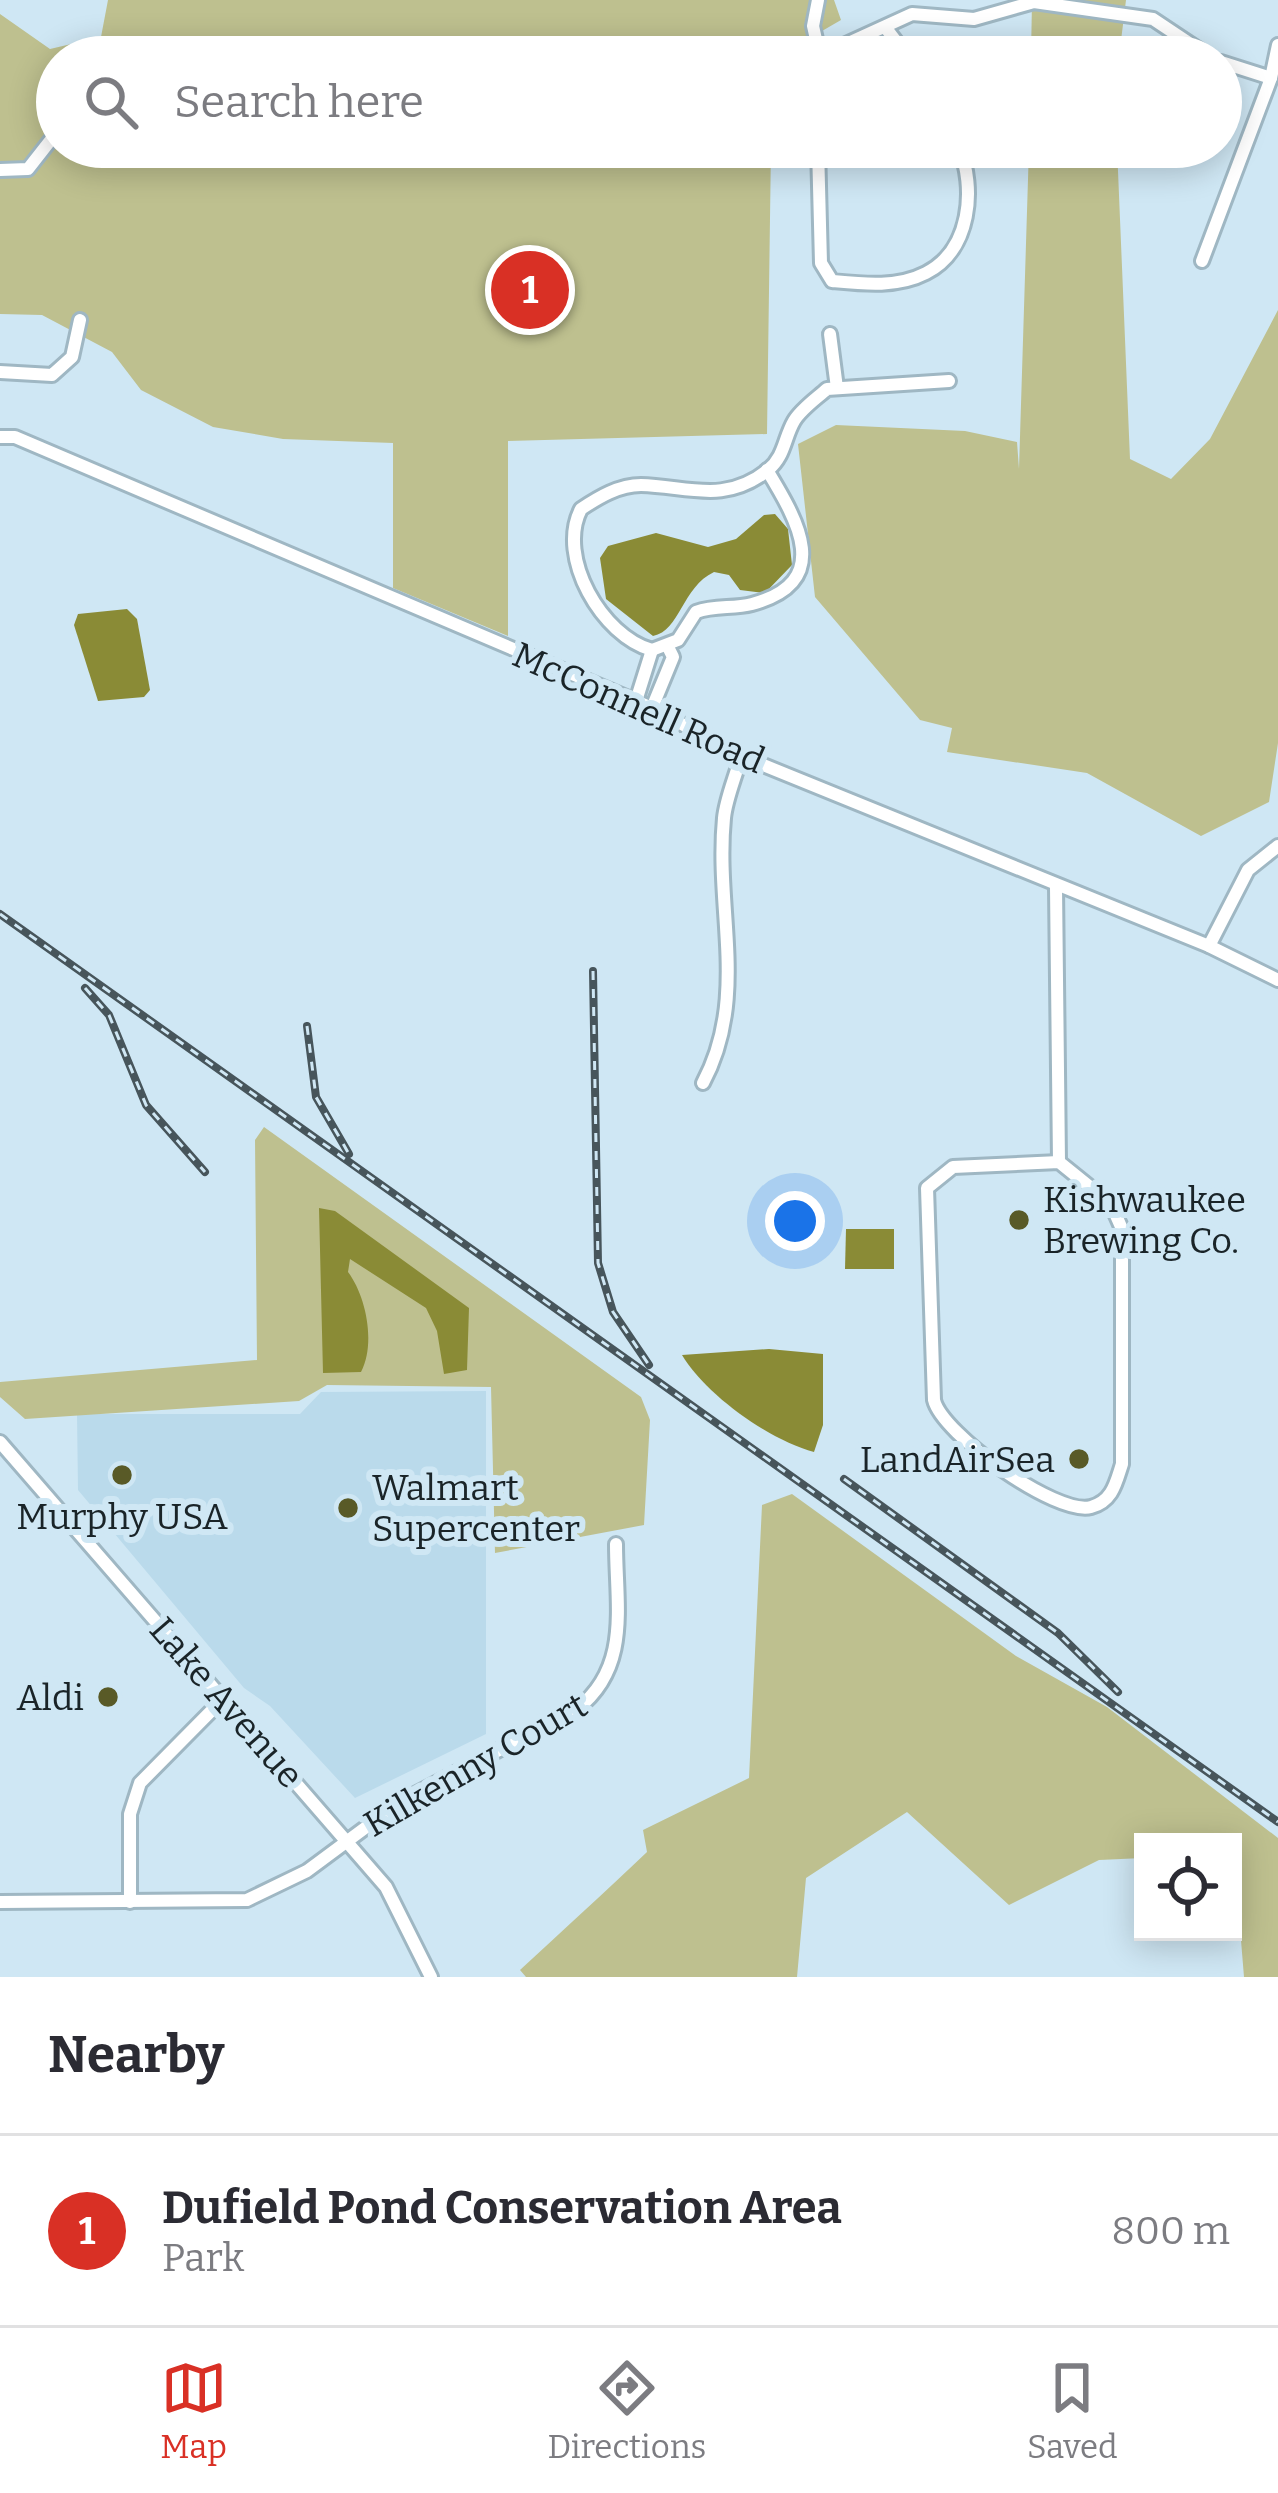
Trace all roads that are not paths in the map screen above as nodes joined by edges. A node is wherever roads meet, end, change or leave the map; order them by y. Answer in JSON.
{"nodes":[{"id":1,"x":818,"y":0,"type":"edge"},
{"id":2,"x":885,"y":27,"type":"junction"},
{"id":3,"x":815,"y":36,"type":"edge"},
{"id":4,"x":865,"y":36,"type":"edge"},
{"id":5,"x":892,"y":36,"type":"edge"},
{"id":6,"x":1178,"y":36,"type":"edge"},
{"id":7,"x":1278,"y":45,"type":"edge"},
{"id":8,"x":1242,"y":69,"type":"edge"},
{"id":9,"x":1271,"y":78,"type":"junction"},
{"id":10,"x":1242,"y":155,"type":"edge"},
{"id":11,"x":36,"y":160,"type":"edge"},
{"id":12,"x":819,"y":168,"type":"edge"},
{"id":13,"x":967,"y":168,"type":"edge"},
{"id":14,"x":1237,"y":168,"type":"edge"},
{"id":15,"x":0,"y":170,"type":"edge"},
{"id":16,"x":1202,"y":261,"type":"dead end"},
{"id":17,"x":80,"y":320,"type":"dead end"},
{"id":18,"x":830,"y":334,"type":"dead end"},
{"id":19,"x":0,"y":373,"type":"edge"},
{"id":20,"x":949,"y":381,"type":"dead end"},
{"id":21,"x":837,"y":388,"type":"junction"},
{"id":22,"x":0,"y":436,"type":"edge"},
{"id":23,"x":767,"y":470,"type":"junction"},
{"id":24,"x":652,"y":650,"type":"junction"},
{"id":25,"x":670,"y":651,"type":"junction"},
{"id":26,"x":636,"y":701,"type":"junction"},
{"id":27,"x":652,"y":708,"type":"junction"},
{"id":28,"x":742,"y":756,"type":"junction"},
{"id":29,"x":1278,"y":845,"type":"edge"},
{"id":30,"x":1056,"y":887,"type":"junction"},
{"id":31,"x":1209,"y":946,"type":"junction"},
{"id":32,"x":1278,"y":980,"type":"edge"},
{"id":33,"x":703,"y":1083,"type":"dead end"},
{"id":34,"x":1058,"y":1162,"type":"junction"},
{"id":35,"x":0,"y":1442,"type":"edge"},
{"id":36,"x":616,"y":1544,"type":"dead end"},
{"id":37,"x":224,"y":1698,"type":"junction"},
{"id":38,"x":345,"y":1840,"type":"junction"},
{"id":39,"x":130,"y":1902,"type":"junction"},
{"id":40,"x":0,"y":1903,"type":"edge"},
{"id":41,"x":430,"y":1977,"type":"edge"}],
"edges":[{"from":1,"to":3,"type":"street"},
{"from":2,"to":4,"type":"street"},
{"from":2,"to":5,"type":"street"},
{"from":2,"to":6,"type":"street"},
{"from":7,"to":9,"type":"street"},
{"from":8,"to":9,"type":"street"},
{"from":9,"to":10,"type":"street"},
{"from":11,"to":15,"type":"street"},
{"from":12,"to":13,"type":"street"},
{"from":14,"to":16,"type":"street"},
{"from":17,"to":19,"type":"street"},
{"from":18,"to":21,"type":"street"},
{"from":20,"to":21,"type":"street"},
{"from":21,"to":23,"type":"street"},
{"from":22,"to":26,"type":"street","name":"McConnell Road"},
{"from":23,"to":24,"type":"street"},
{"from":23,"to":25,"type":"street"},
{"from":24,"to":25,"type":"street"},
{"from":24,"to":26,"type":"street"},
{"from":25,"to":27,"type":"street"},
{"from":26,"to":27,"type":"street","name":"McConnell Road"},
{"from":27,"to":28,"type":"street","name":"McConnell Road"},
{"from":28,"to":30,"type":"street","name":"McConnell Road"},
{"from":28,"to":33,"type":"street"},
{"from":29,"to":31,"type":"street"},
{"from":30,"to":31,"type":"street","name":"McConnell Road"},
{"from":30,"to":34,"type":"street"},
{"from":31,"to":32,"type":"street","name":"McConnell Road"},
{"from":34,"to":34,"type":"street"},
{"from":35,"to":37,"type":"street","name":"Lake Avenue"},
{"from":36,"to":38,"type":"street","name":"Kilkenny Court"},
{"from":37,"to":38,"type":"street","name":"Lake Avenue"},
{"from":37,"to":39,"type":"street"},
{"from":38,"to":39,"type":"street","name":"Kilkenny Court"},
{"from":38,"to":41,"type":"street","name":"Lake Avenue"},
{"from":39,"to":40,"type":"street","name":"Kilkenny Court"}]}
